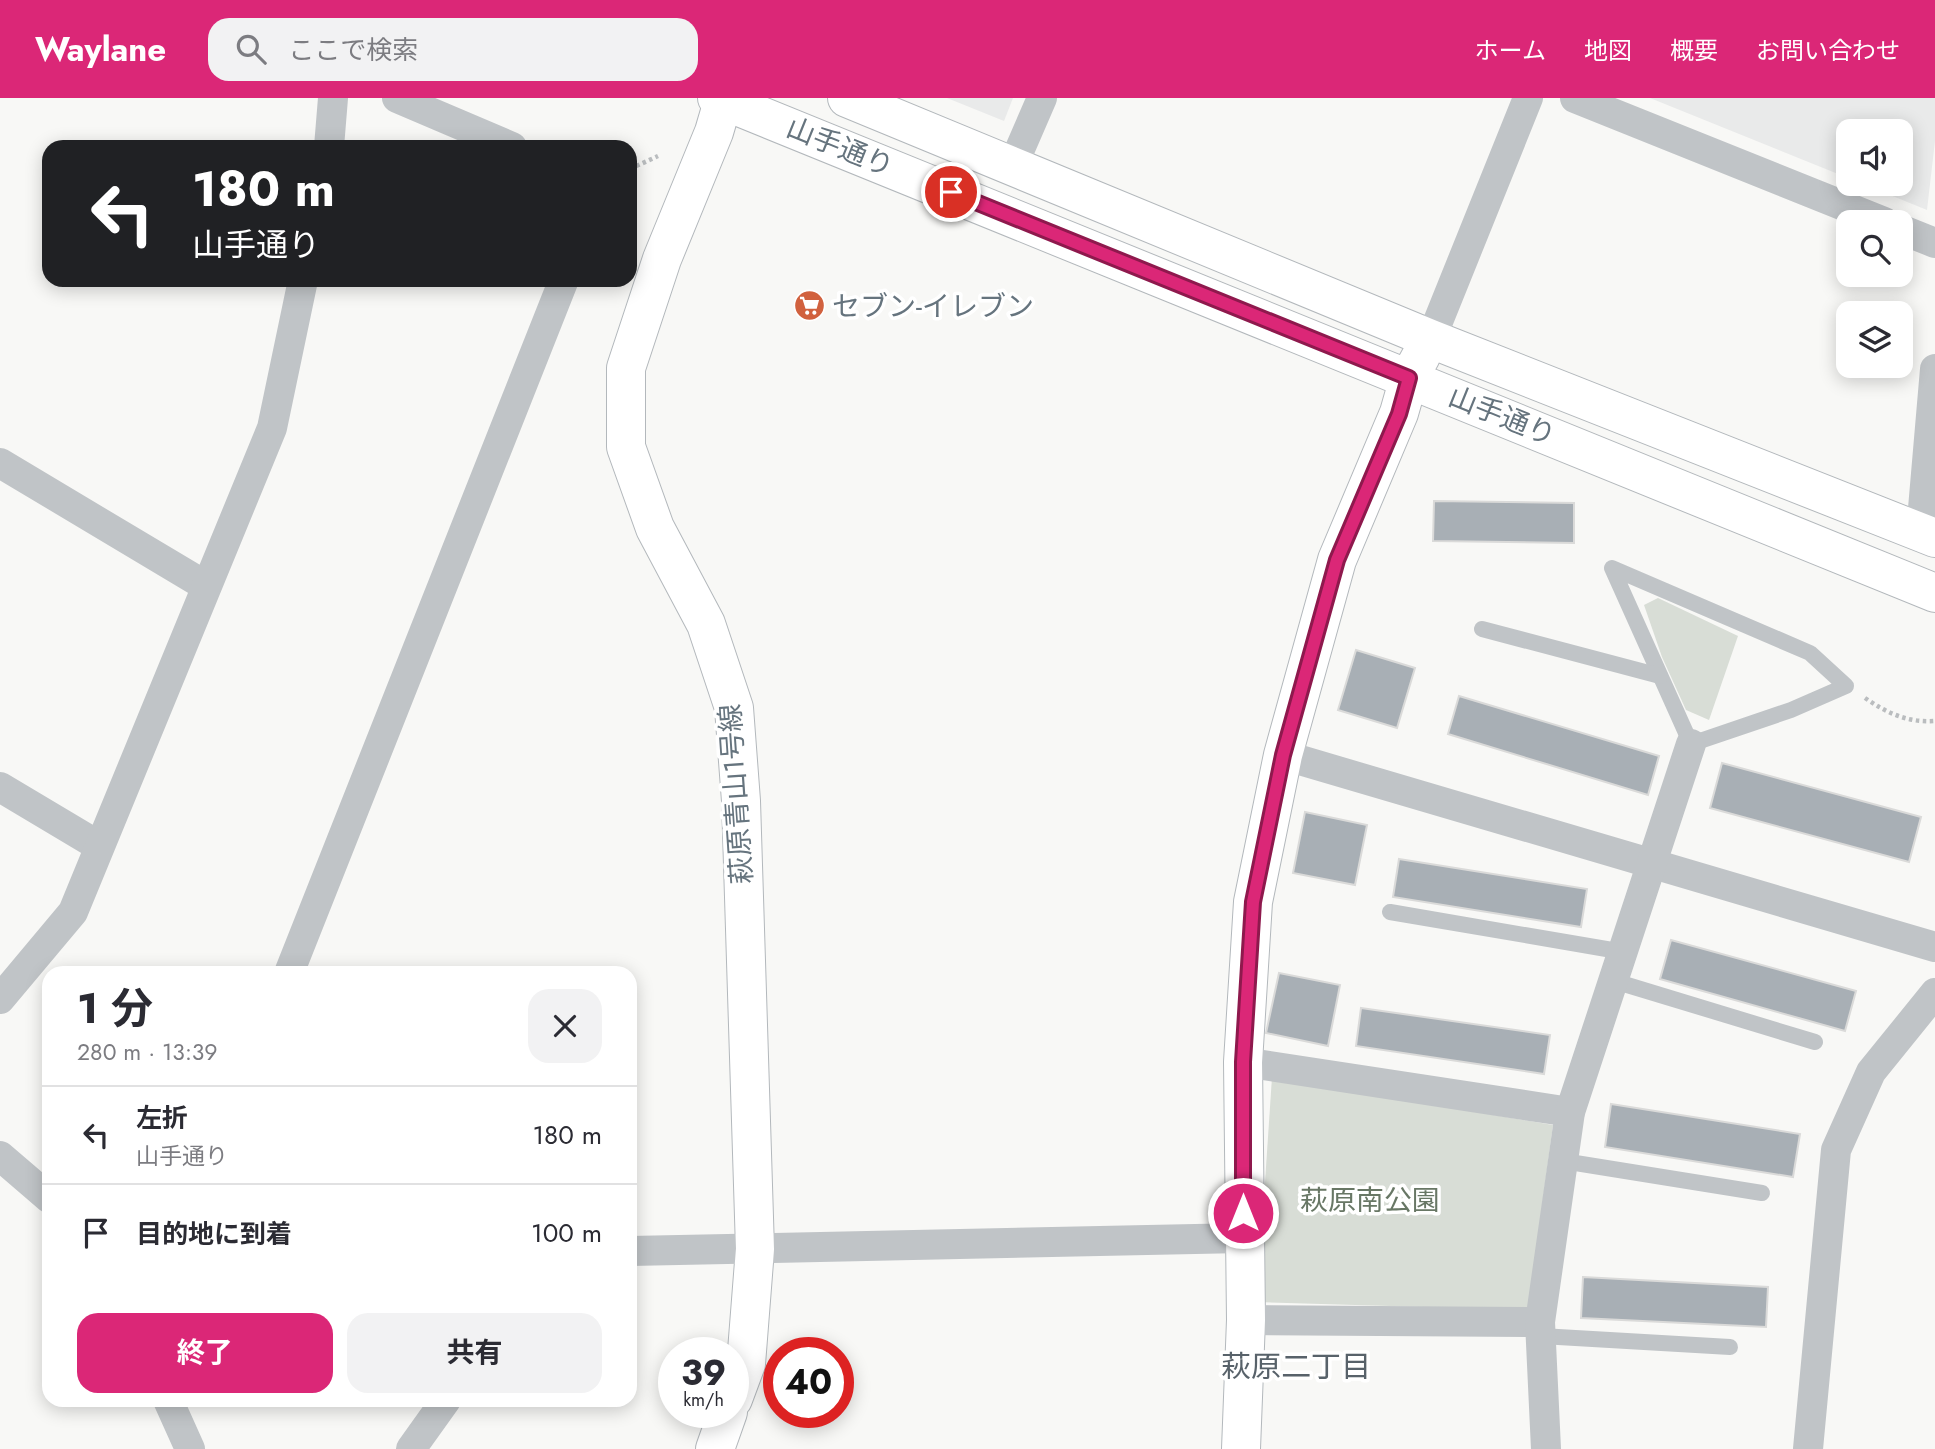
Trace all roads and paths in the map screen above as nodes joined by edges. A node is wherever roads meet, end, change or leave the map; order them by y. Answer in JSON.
{"nodes":[{"id":1,"x":333,"y":98,"type":"edge"},
{"id":2,"x":397,"y":98,"type":"edge"},
{"id":3,"x":847,"y":98,"type":"edge"},
{"id":4,"x":1042,"y":98,"type":"edge"},
{"id":5,"x":1528,"y":98,"type":"edge"},
{"id":6,"x":1575,"y":98,"type":"edge"},
{"id":7,"x":721,"y":99,"type":"edge"},
{"id":8,"x":330,"y":140,"type":"edge"},
{"id":9,"x":496,"y":140,"type":"edge"},
{"id":10,"x":658,"y":156,"type":"dead end"},
{"id":11,"x":1013,"y":165,"type":"junction"},
{"id":12,"x":637,"y":166,"type":"edge"},
{"id":13,"x":1854,"y":210,"type":"edge"},
{"id":14,"x":1913,"y":234,"type":"edge"},
{"id":15,"x":1935,"y":243,"type":"edge"},
{"id":16,"x":302,"y":287,"type":"edge"},
{"id":17,"x":560,"y":287,"type":"edge"},
{"id":18,"x":1431,"y":339,"type":"junction"},
{"id":19,"x":1935,"y":369,"type":"edge"},
{"id":20,"x":1409,"y":378,"type":"junction"},
{"id":21,"x":0,"y":464,"type":"edge"},
{"id":22,"x":1928,"y":536,"type":"edge"},
{"id":23,"x":206,"y":586,"type":"junction"},
{"id":24,"x":1935,"y":593,"type":"edge"},
{"id":25,"x":1482,"y":629,"type":"dead end"},
{"id":26,"x":1660,"y":676,"type":"junction"},
{"id":27,"x":1846,"y":686,"type":"junction"},
{"id":28,"x":1935,"y":721,"type":"edge"},
{"id":29,"x":1691,"y":744,"type":"junction"},
{"id":30,"x":1283,"y":755,"type":"junction"},
{"id":31,"x":0,"y":787,"type":"edge"},
{"id":32,"x":99,"y":846,"type":"junction"},
{"id":33,"x":1654,"y":863,"type":"junction"},
{"id":34,"x":1390,"y":912,"type":"dead end"},
{"id":35,"x":1935,"y":947,"type":"edge"},
{"id":36,"x":1624,"y":952,"type":"junction"},
{"id":37,"x":43,"y":966,"type":"edge"},
{"id":38,"x":292,"y":966,"type":"edge"},
{"id":39,"x":42,"y":967,"type":"edge"},
{"id":40,"x":1614,"y":981,"type":"junction"},
{"id":41,"x":1935,"y":993,"type":"edge"},
{"id":42,"x":0,"y":999,"type":"edge"},
{"id":43,"x":1815,"y":1042,"type":"dead end"},
{"id":44,"x":1243,"y":1062,"type":"junction"},
{"id":45,"x":1570,"y":1112,"type":"junction"},
{"id":46,"x":0,"y":1156,"type":"edge"},
{"id":47,"x":1563,"y":1161,"type":"junction"},
{"id":48,"x":42,"y":1192,"type":"edge"},
{"id":49,"x":1762,"y":1193,"type":"dead end"},
{"id":50,"x":1243,"y":1238,"type":"junction"},
{"id":51,"x":755,"y":1249,"type":"junction"},
{"id":52,"x":637,"y":1251,"type":"edge"},
{"id":53,"x":1246,"y":1320,"type":"junction"},
{"id":54,"x":1541,"y":1329,"type":"junction"},
{"id":55,"x":748,"y":1337,"type":"edge"},
{"id":56,"x":1730,"y":1347,"type":"dead end"},
{"id":57,"x":171,"y":1407,"type":"edge"},
{"id":58,"x":441,"y":1407,"type":"edge"},
{"id":59,"x":723,"y":1428,"type":"edge"},
{"id":60,"x":190,"y":1449,"type":"edge"},
{"id":61,"x":411,"y":1449,"type":"edge"},
{"id":62,"x":715,"y":1449,"type":"edge"},
{"id":63,"x":1241,"y":1449,"type":"edge"},
{"id":64,"x":1546,"y":1449,"type":"edge"},
{"id":65,"x":1808,"y":1449,"type":"edge"}],
"edges":[{"from":1,"to":8,"type":"street"},
{"from":2,"to":9,"type":"street"},
{"from":3,"to":11,"type":"street","name":"山手通り"},
{"from":4,"to":11,"type":"street"},
{"from":5,"to":18,"type":"street"},
{"from":6,"to":13,"type":"street"},
{"from":7,"to":20,"type":"street","name":"山手通り"},
{"from":7,"to":51,"type":"street","name":"萩原青山1号線"},
{"from":10,"to":12,"type":"path"},
{"from":11,"to":18,"type":"street","name":"山手通り"},
{"from":14,"to":15,"type":"street"},
{"from":16,"to":23,"type":"street"},
{"from":17,"to":38,"type":"street"},
{"from":18,"to":20,"type":"street"},
{"from":18,"to":22,"type":"street","name":"山手通り"},
{"from":19,"to":22,"type":"street"},
{"from":20,"to":24,"type":"street","name":"山手通り"},
{"from":20,"to":30,"type":"street"},
{"from":21,"to":23,"type":"street"},
{"from":23,"to":32,"type":"street"},
{"from":25,"to":26,"type":"lane"},
{"from":26,"to":27,"type":"lane"},
{"from":26,"to":29,"type":"lane"},
{"from":27,"to":28,"type":"path"},
{"from":27,"to":29,"type":"lane"},
{"from":29,"to":33,"type":"street"},
{"from":30,"to":33,"type":"street"},
{"from":30,"to":44,"type":"street"},
{"from":31,"to":32,"type":"street"},
{"from":32,"to":37,"type":"street"},
{"from":33,"to":35,"type":"street"},
{"from":33,"to":36,"type":"street"},
{"from":34,"to":36,"type":"lane"},
{"from":36,"to":40,"type":"street"},
{"from":39,"to":42,"type":"street"},
{"from":40,"to":43,"type":"lane"},
{"from":40,"to":45,"type":"street"},
{"from":41,"to":65,"type":"street"},
{"from":44,"to":45,"type":"street"},
{"from":44,"to":50,"type":"street"},
{"from":45,"to":47,"type":"street"},
{"from":46,"to":48,"type":"street"},
{"from":47,"to":49,"type":"lane"},
{"from":47,"to":54,"type":"street"},
{"from":50,"to":51,"type":"street"},
{"from":50,"to":53,"type":"street"},
{"from":51,"to":52,"type":"street"},
{"from":51,"to":55,"type":"street","name":"萩原青山1号線"},
{"from":53,"to":54,"type":"street"},
{"from":53,"to":63,"type":"street"},
{"from":54,"to":56,"type":"lane"},
{"from":54,"to":64,"type":"street"},
{"from":57,"to":60,"type":"street"},
{"from":58,"to":61,"type":"street"},
{"from":59,"to":62,"type":"street"}]}
